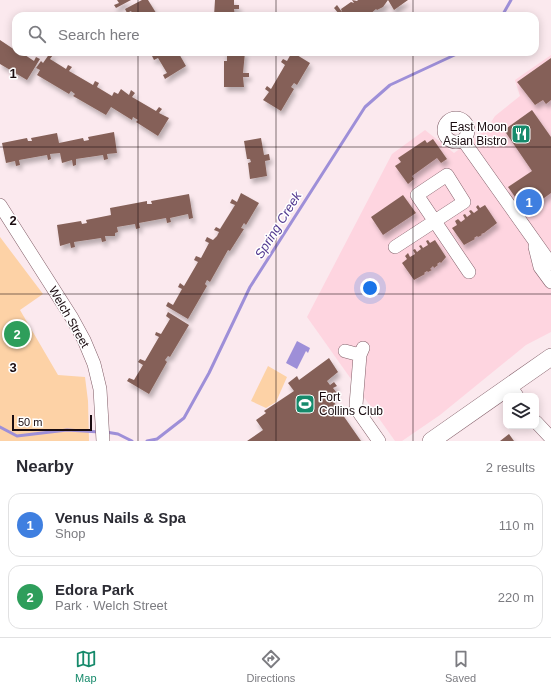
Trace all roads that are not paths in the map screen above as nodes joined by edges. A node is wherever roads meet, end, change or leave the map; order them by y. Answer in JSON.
{"nodes":[{"id":1,"x":463,"y":140,"type":"dead end"},
{"id":2,"x":0,"y":205,"type":"edge"},
{"id":3,"x":531,"y":236,"type":"junction"},
{"id":4,"x":396,"y":247,"type":"dead end"},
{"id":5,"x":551,"y":264,"type":"edge"},
{"id":6,"x":469,"y":272,"type":"dead end"},
{"id":7,"x":551,"y":282,"type":"edge"},
{"id":8,"x":346,"y":351,"type":"dead end"},
{"id":9,"x":551,"y":357,"type":"edge"},
{"id":10,"x":514,"y":391,"type":"edge"},
{"id":11,"x":539,"y":425,"type":"edge"},
{"id":12,"x":551,"y":438,"type":"edge"},
{"id":13,"x":104,"y":441,"type":"edge"},
{"id":14,"x":379,"y":441,"type":"edge"},
{"id":15,"x":431,"y":441,"type":"edge"}],
"edges":[{"from":1,"to":3,"type":"street"},
{"from":2,"to":13,"type":"street","name":"Welch Street"},
{"from":3,"to":5,"type":"street"},
{"from":3,"to":7,"type":"street"},
{"from":4,"to":6,"type":"street"},
{"from":8,"to":14,"type":"street"},
{"from":9,"to":10,"type":"main road"},
{"from":10,"to":15,"type":"main road"},
{"from":11,"to":12,"type":"street"}]}
